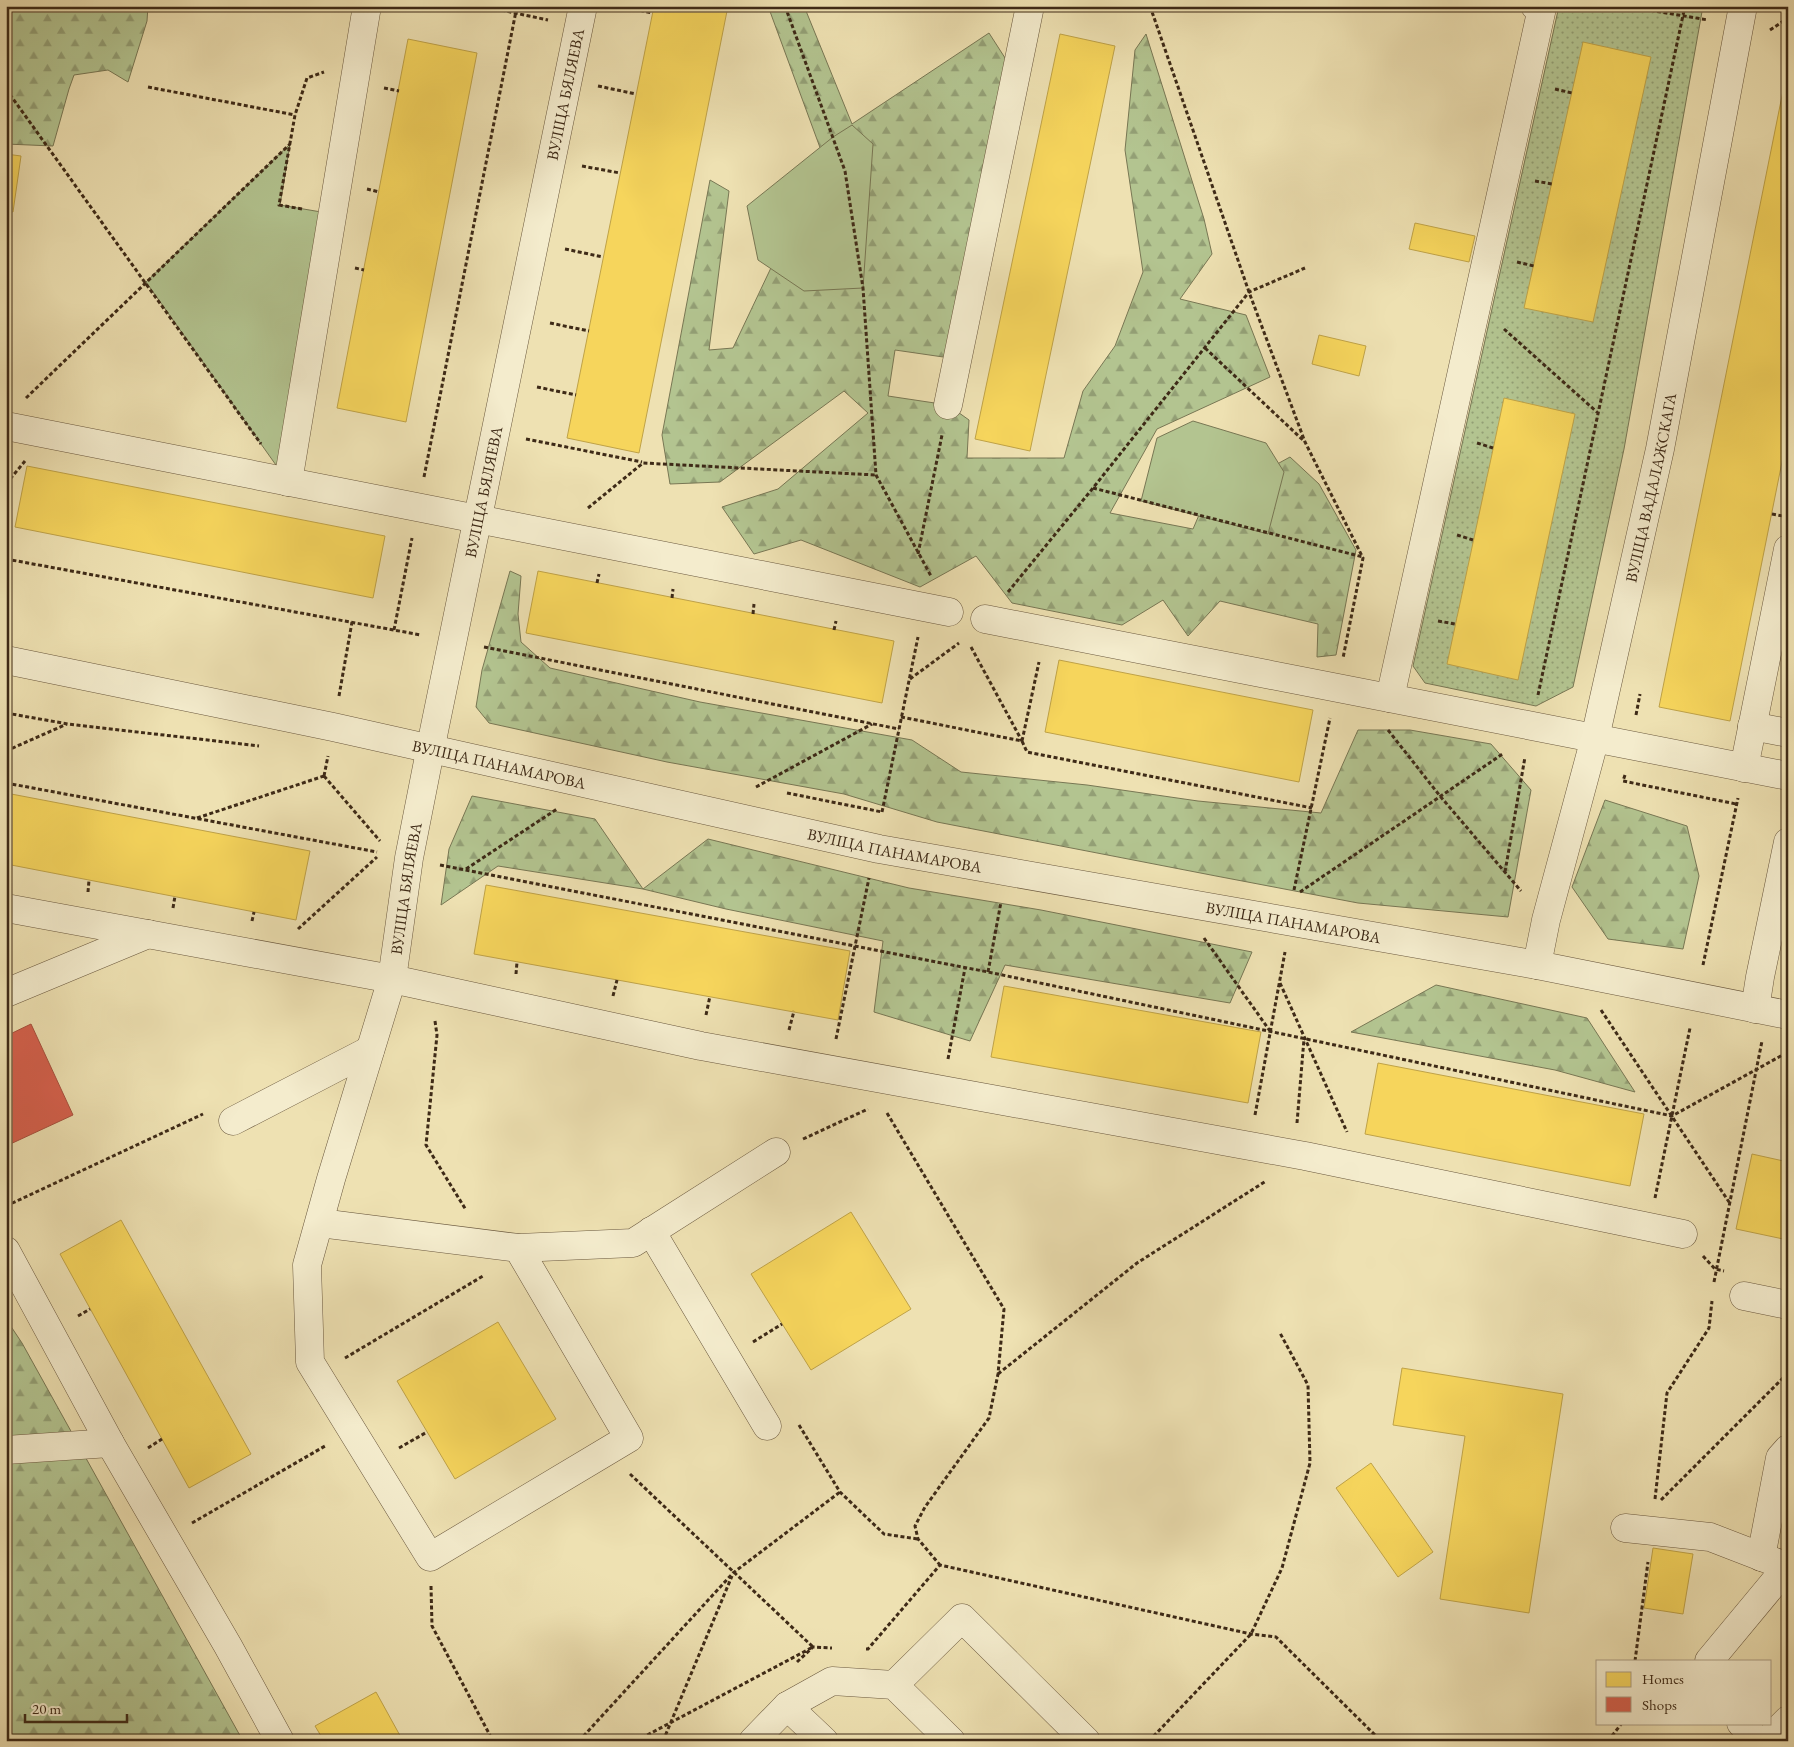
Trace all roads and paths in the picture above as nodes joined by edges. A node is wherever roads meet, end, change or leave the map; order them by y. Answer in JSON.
{"nodes":[{"id":1,"x":367,"y":6,"type":"edge"},
{"id":2,"x":482,"y":6,"type":"edge"},
{"id":3,"x":517,"y":6,"type":"edge"},
{"id":4,"x":583,"y":6,"type":"edge"},
{"id":5,"x":621,"y":6,"type":"edge"},
{"id":6,"x":785,"y":6,"type":"edge"},
{"id":7,"x":1030,"y":6,"type":"edge"},
{"id":8,"x":1150,"y":6,"type":"edge"},
{"id":9,"x":1535,"y":6,"type":"edge"},
{"id":10,"x":1625,"y":6,"type":"edge"},
{"id":11,"x":1686,"y":6,"type":"edge"},
{"id":12,"x":516,"y":13,"type":"junction"},
{"id":13,"x":652,"y":13,"type":"dead end"},
{"id":14,"x":1742,"y":15,"type":"edge"},
{"id":15,"x":1683,"y":16,"type":"junction"},
{"id":16,"x":1788,"y":18,"type":"edge"},
{"id":17,"x":1768,"y":32,"type":"dead end"},
{"id":18,"x":359,"y":58,"type":"junction"},
{"id":19,"x":596,"y":86,"type":"dead end"},
{"id":20,"x":148,"y":87,"type":"dead end"},
{"id":21,"x":6,"y":89,"type":"edge"},
{"id":22,"x":636,"y":94,"type":"dead end"},
{"id":23,"x":295,"y":115,"type":"junction"},
{"id":24,"x":290,"y":144,"type":"junction"},
{"id":25,"x":579,"y":165,"type":"dead end"},
{"id":26,"x":620,"y":173,"type":"dead end"},
{"id":27,"x":333,"y":214,"type":"junction"},
{"id":28,"x":561,"y":248,"type":"dead end"},
{"id":29,"x":603,"y":257,"type":"dead end"},
{"id":30,"x":1305,"y":268,"type":"dead end"},
{"id":31,"x":146,"y":282,"type":"junction"},
{"id":32,"x":1249,"y":292,"type":"junction"},
{"id":33,"x":545,"y":322,"type":"dead end"},
{"id":34,"x":1497,"y":323,"type":"dead end"},
{"id":35,"x":589,"y":331,"type":"dead end"},
{"id":36,"x":1205,"y":348,"type":"junction"},
{"id":37,"x":532,"y":386,"type":"dead end"},
{"id":38,"x":576,"y":395,"type":"dead end"},
{"id":39,"x":948,"y":405,"type":"joint"},
{"id":40,"x":1598,"y":413,"type":"junction"},
{"id":41,"x":13,"y":415,"type":"edge"},
{"id":42,"x":521,"y":438,"type":"dead end"},
{"id":43,"x":1306,"y":442,"type":"junction"},
{"id":44,"x":29,"y":456,"type":"dead end"},
{"id":45,"x":643,"y":462,"type":"junction"},
{"id":46,"x":288,"y":482,"type":"junction"},
{"id":47,"x":6,"y":484,"type":"edge"},
{"id":48,"x":1093,"y":488,"type":"junction"},
{"id":49,"x":418,"y":507,"type":"junction"},
{"id":50,"x":1772,"y":514,"type":"dead end"},
{"id":51,"x":1785,"y":517,"type":"dead end"},
{"id":52,"x":477,"y":519,"type":"junction"},
{"id":53,"x":556,"y":534,"type":"junction"},
{"id":54,"x":1788,"y":550,"type":"edge"},
{"id":55,"x":918,"y":554,"type":"dead end"},
{"id":56,"x":1363,"y":558,"type":"junction"},
{"id":57,"x":6,"y":559,"type":"edge"},
{"id":58,"x":949,"y":612,"type":"dead end"},
{"id":59,"x":985,"y":619,"type":"junction"},
{"id":60,"x":394,"y":630,"type":"junction"},
{"id":61,"x":918,"y":636,"type":"dead end"},
{"id":62,"x":452,"y":641,"type":"junction"},
{"id":63,"x":6,"y":660,"type":"edge"},
{"id":64,"x":1039,"y":660,"type":"dead end"},
{"id":65,"x":909,"y":680,"type":"junction"},
{"id":66,"x":1337,"y":688,"type":"junction"},
{"id":67,"x":1390,"y":698,"type":"junction"},
{"id":68,"x":6,"y":713,"type":"edge"},
{"id":69,"x":901,"y":717,"type":"junction"},
{"id":70,"x":68,"y":724,"type":"junction"},
{"id":71,"x":872,"y":724,"type":"junction"},
{"id":72,"x":1532,"y":726,"type":"junction"},
{"id":73,"x":1752,"y":726,"type":"junction"},
{"id":74,"x":1386,"y":728,"type":"dead end"},
{"id":75,"x":899,"y":729,"type":"junction"},
{"id":76,"x":1788,"y":733,"type":"edge"},
{"id":77,"x":1595,"y":738,"type":"junction"},
{"id":78,"x":1022,"y":741,"type":"junction"},
{"id":79,"x":261,"y":747,"type":"dead end"},
{"id":80,"x":430,"y":748,"type":"junction"},
{"id":81,"x":6,"y":751,"type":"edge"},
{"id":82,"x":1505,"y":753,"type":"dead end"},
{"id":83,"x":319,"y":754,"type":"dead end"},
{"id":84,"x":328,"y":755,"type":"dead end"},
{"id":85,"x":1526,"y":756,"type":"dead end"},
{"id":86,"x":1744,"y":768,"type":"junction"},
{"id":87,"x":1788,"y":776,"type":"edge"},
{"id":88,"x":6,"y":783,"type":"edge"},
{"id":89,"x":756,"y":787,"type":"dead end"},
{"id":90,"x":1440,"y":796,"type":"junction"},
{"id":91,"x":564,"y":804,"type":"dead end"},
{"id":92,"x":1312,"y":808,"type":"junction"},
{"id":93,"x":195,"y":818,"type":"junction"},
{"id":94,"x":1788,"y":842,"type":"edge"},
{"id":95,"x":386,"y":848,"type":"dead end"},
{"id":96,"x":875,"y":859,"type":"junction"},
{"id":97,"x":437,"y":864,"type":"dead end"},
{"id":98,"x":466,"y":870,"type":"junction"},
{"id":99,"x":1504,"y":872,"type":"junction"},
{"id":100,"x":89,"y":880,"type":"dead end"},
{"id":101,"x":88,"y":895,"type":"dead end"},
{"id":102,"x":174,"y":896,"type":"dead end"},
{"id":103,"x":1001,"y":901,"type":"dead end"},
{"id":104,"x":6,"y":908,"type":"edge"},
{"id":105,"x":172,"y":910,"type":"dead end"},
{"id":106,"x":254,"y":912,"type":"dead end"},
{"id":107,"x":1546,"y":920,"type":"junction"},
{"id":108,"x":251,"y":925,"type":"dead end"},
{"id":109,"x":294,"y":932,"type":"dead end"},
{"id":110,"x":148,"y":934,"type":"junction"},
{"id":111,"x":1201,"y":934,"type":"dead end"},
{"id":112,"x":854,"y":946,"type":"junction"},
{"id":113,"x":1286,"y":946,"type":"dead end"},
{"id":114,"x":517,"y":962,"type":"dead end"},
{"id":115,"x":1537,"y":964,"type":"junction"},
{"id":116,"x":1703,"y":966,"type":"dead end"},
{"id":117,"x":988,"y":972,"type":"junction"},
{"id":118,"x":516,"y":977,"type":"dead end"},
{"id":119,"x":392,"y":979,"type":"junction"},
{"id":120,"x":617,"y":980,"type":"dead end"},
{"id":121,"x":1279,"y":982,"type":"junction"},
{"id":122,"x":6,"y":993,"type":"edge"},
{"id":123,"x":710,"y":996,"type":"dead end"},
{"id":124,"x":613,"y":997,"type":"dead end"},
{"id":125,"x":1600,"y":1009,"type":"dead end"},
{"id":126,"x":1755,"y":1009,"type":"junction"},
{"id":127,"x":794,"y":1011,"type":"dead end"},
{"id":128,"x":706,"y":1015,"type":"dead end"},
{"id":129,"x":1788,"y":1015,"type":"edge"},
{"id":130,"x":1691,"y":1022,"type":"dead end"},
{"id":131,"x":788,"y":1032,"type":"dead end"},
{"id":132,"x":1270,"y":1032,"type":"junction"},
{"id":133,"x":1763,"y":1035,"type":"dead end"},
{"id":134,"x":1304,"y":1039,"type":"junction"},
{"id":135,"x":836,"y":1041,"type":"dead end"},
{"id":136,"x":370,"y":1050,"type":"junction"},
{"id":137,"x":1788,"y":1052,"type":"edge"},
{"id":138,"x":1756,"y":1069,"type":"junction"},
{"id":139,"x":887,"y":1112,"type":"dead end"},
{"id":140,"x":204,"y":1113,"type":"dead end"},
{"id":141,"x":1672,"y":1116,"type":"junction"},
{"id":142,"x":233,"y":1121,"type":"dead end"},
{"id":143,"x":1253,"y":1124,"type":"dead end"},
{"id":144,"x":1349,"y":1135,"type":"dead end"},
{"id":145,"x":776,"y":1152,"type":"dead end"},
{"id":146,"x":1305,"y":1156,"type":"junction"},
{"id":147,"x":1729,"y":1202,"type":"junction"},
{"id":148,"x":1654,"y":1203,"type":"dead end"},
{"id":149,"x":6,"y":1206,"type":"edge"},
{"id":150,"x":320,"y":1223,"type":"junction"},
{"id":151,"x":651,"y":1231,"type":"junction"},
{"id":152,"x":1683,"y":1234,"type":"dead end"},
{"id":153,"x":518,"y":1248,"type":"junction"},
{"id":154,"x":6,"y":1252,"type":"edge"},
{"id":155,"x":1716,"y":1270,"type":"dead end"},
{"id":156,"x":484,"y":1276,"type":"dead end"},
{"id":157,"x":1744,"y":1296,"type":"dead end"},
{"id":158,"x":1788,"y":1305,"type":"edge"},
{"id":159,"x":1709,"y":1328,"type":"dead end"},
{"id":160,"x":1280,"y":1333,"type":"dead end"},
{"id":161,"x":1788,"y":1373,"type":"edge"},
{"id":162,"x":317,"y":1374,"type":"junction"},
{"id":163,"x":998,"y":1374,"type":"junction"},
{"id":164,"x":766,"y":1426,"type":"joint"},
{"id":165,"x":352,"y":1431,"type":"junction"},
{"id":166,"x":110,"y":1443,"type":"junction"},
{"id":167,"x":6,"y":1450,"type":"edge"},
{"id":168,"x":1788,"y":1450,"type":"edge"},
{"id":169,"x":840,"y":1492,"type":"junction"},
{"id":170,"x":1625,"y":1528,"type":"dead end"},
{"id":171,"x":1651,"y":1531,"type":"junction"},
{"id":172,"x":165,"y":1539,"type":"junction"},
{"id":173,"x":918,"y":1539,"type":"junction"},
{"id":174,"x":430,"y":1557,"type":"junction"},
{"id":175,"x":1762,"y":1557,"type":"junction"},
{"id":176,"x":940,"y":1565,"type":"junction"},
{"id":177,"x":1788,"y":1567,"type":"edge"},
{"id":178,"x":734,"y":1573,"type":"junction"},
{"id":179,"x":1251,"y":1634,"type":"junction"},
{"id":180,"x":813,"y":1647,"type":"junction"},
{"id":181,"x":840,"y":1648,"type":"dead end"},
{"id":182,"x":859,"y":1649,"type":"dead end"},
{"id":183,"x":1636,"y":1660,"type":"edge"},
{"id":184,"x":1710,"y":1660,"type":"edge"},
{"id":185,"x":793,"y":1667,"type":"dead end"},
{"id":186,"x":894,"y":1685,"type":"junction"},
{"id":187,"x":787,"y":1706,"type":"junction"},
{"id":188,"x":1788,"y":1720,"type":"edge"},
{"id":189,"x":670,"y":1722,"type":"junction"},
{"id":190,"x":1621,"y":1724,"type":"edge"},
{"id":191,"x":1742,"y":1724,"type":"edge"},
{"id":192,"x":280,"y":1741,"type":"edge"},
{"id":193,"x":493,"y":1741,"type":"edge"},
{"id":194,"x":579,"y":1741,"type":"edge"},
{"id":195,"x":636,"y":1741,"type":"edge"},
{"id":196,"x":663,"y":1741,"type":"edge"},
{"id":197,"x":753,"y":1741,"type":"edge"},
{"id":198,"x":824,"y":1741,"type":"edge"},
{"id":199,"x":951,"y":1741,"type":"edge"},
{"id":200,"x":1086,"y":1741,"type":"edge"},
{"id":201,"x":1149,"y":1741,"type":"edge"},
{"id":202,"x":1381,"y":1741,"type":"edge"},
{"id":203,"x":1608,"y":1741,"type":"edge"},
{"id":204,"x":1758,"y":1741,"type":"edge"},
{"id":205,"x":1767,"y":1741,"type":"edge"}],
"edges":[{"from":1,"to":18,"type":"street"},
{"from":2,"to":12,"type":"path"},
{"from":3,"to":12,"type":"path"},
{"from":4,"to":52,"type":"street","name":"ВУЛІЦА БЯЛЯЕВА"},
{"from":5,"to":13,"type":"path"},
{"from":6,"to":45,"type":"path"},
{"from":7,"to":39,"type":"street"},
{"from":8,"to":32,"type":"path"},
{"from":9,"to":67,"type":"street"},
{"from":10,"to":15,"type":"path"},
{"from":11,"to":15,"type":"path"},
{"from":12,"to":49,"type":"path"},
{"from":14,"to":15,"type":"path"},
{"from":14,"to":77,"type":"street","name":"ВУЛІЦА ВАДАЛАЖСКАГА"},
{"from":15,"to":40,"type":"path"},
{"from":16,"to":17,"type":"path"},
{"from":18,"to":23,"type":"path"},
{"from":18,"to":27,"type":"street"},
{"from":19,"to":22,"type":"path"},
{"from":20,"to":23,"type":"path"},
{"from":21,"to":31,"type":"path"},
{"from":23,"to":24,"type":"path"},
{"from":24,"to":27,"type":"path"},
{"from":24,"to":31,"type":"path"},
{"from":25,"to":26,"type":"path"},
{"from":27,"to":46,"type":"street"},
{"from":28,"to":29,"type":"path"},
{"from":30,"to":32,"type":"path"},
{"from":31,"to":41,"type":"path"},
{"from":31,"to":46,"type":"path"},
{"from":32,"to":36,"type":"path"},
{"from":32,"to":43,"type":"path"},
{"from":33,"to":35,"type":"path"},
{"from":34,"to":40,"type":"path"},
{"from":36,"to":43,"type":"path"},
{"from":36,"to":48,"type":"path"},
{"from":37,"to":38,"type":"path"},
{"from":39,"to":55,"type":"path"},
{"from":40,"to":72,"type":"path"},
{"from":41,"to":46,"type":"street"},
{"from":42,"to":45,"type":"path"},
{"from":43,"to":56,"type":"path"},
{"from":44,"to":47,"type":"path"},
{"from":45,"to":53,"type":"path"},
{"from":46,"to":49,"type":"street"},
{"from":48,"to":56,"type":"path"},
{"from":48,"to":59,"type":"path"},
{"from":49,"to":52,"type":"street"},
{"from":49,"to":60,"type":"path"},
{"from":50,"to":51,"type":"path"},
{"from":52,"to":53,"type":"street"},
{"from":52,"to":62,"type":"street","name":"ВУЛІЦА БЯЛЯЕВА"},
{"from":53,"to":58,"type":"street"},
{"from":54,"to":73,"type":"street"},
{"from":56,"to":66,"type":"path"},
{"from":57,"to":60,"type":"path"},
{"from":59,"to":65,"type":"path"},
{"from":59,"to":66,"type":"street"},
{"from":60,"to":62,"type":"path"},
{"from":61,"to":65,"type":"path"},
{"from":62,"to":71,"type":"path"},
{"from":62,"to":80,"type":"street","name":"ВУЛІЦА БЯЛЯЕВА"},
{"from":63,"to":80,"type":"street","name":"ВУЛІЦА ПАНАМАРОВА"},
{"from":64,"to":78,"type":"path"},
{"from":65,"to":69,"type":"path"},
{"from":66,"to":67,"type":"street"},
{"from":66,"to":92,"type":"path"},
{"from":67,"to":72,"type":"street"},
{"from":68,"to":70,"type":"path"},
{"from":69,"to":75,"type":"path"},
{"from":69,"to":78,"type":"path"},
{"from":70,"to":79,"type":"path"},
{"from":70,"to":81,"type":"path"},
{"from":71,"to":75,"type":"path"},
{"from":71,"to":89,"type":"path"},
{"from":72,"to":77,"type":"street"},
{"from":73,"to":76,"type":"street"},
{"from":73,"to":86,"type":"street"},
{"from":74,"to":90,"type":"path"},
{"from":75,"to":96,"type":"path"},
{"from":77,"to":86,"type":"street"},
{"from":77,"to":107,"type":"street","name":"ВУЛІЦА ВАДАЛАЖСКАГА"},
{"from":78,"to":92,"type":"path"},
{"from":80,"to":96,"type":"street","name":"ВУЛІЦА ПАНАМАРОВА"},
{"from":80,"to":119,"type":"street","name":"ВУЛІЦА БЯЛЯЕВА"},
{"from":82,"to":90,"type":"path"},
{"from":83,"to":84,"type":"path"},
{"from":85,"to":99,"type":"path"},
{"from":86,"to":87,"type":"street"},
{"from":86,"to":116,"type":"path"},
{"from":88,"to":93,"type":"path"},
{"from":90,"to":92,"type":"path"},
{"from":90,"to":99,"type":"path"},
{"from":91,"to":98,"type":"path"},
{"from":93,"to":95,"type":"path"},
{"from":93,"to":109,"type":"path"},
{"from":94,"to":126,"type":"street"},
{"from":96,"to":112,"type":"path"},
{"from":96,"to":115,"type":"street","name":"ВУЛІЦА ПАНАМАРОВА"},
{"from":97,"to":98,"type":"path"},
{"from":98,"to":112,"type":"path"},
{"from":99,"to":107,"type":"path"},
{"from":100,"to":101,"type":"path"},
{"from":102,"to":105,"type":"path"},
{"from":103,"to":117,"type":"path"},
{"from":104,"to":110,"type":"street"},
{"from":106,"to":108,"type":"path"},
{"from":107,"to":115,"type":"street","name":"ВУЛІЦА ВАДАЛАЖСКАГА"},
{"from":110,"to":119,"type":"street"},
{"from":110,"to":122,"type":"street"},
{"from":111,"to":132,"type":"path"},
{"from":112,"to":117,"type":"path"},
{"from":112,"to":135,"type":"path"},
{"from":113,"to":121,"type":"path"},
{"from":114,"to":118,"type":"path"},
{"from":115,"to":126,"type":"street","name":"ВУЛІЦА ПАНАМАРОВА"},
{"from":117,"to":132,"type":"path"},
{"from":119,"to":136,"type":"street","name":"ВУЛІЦА БЯЛЯЕВА"},
{"from":119,"to":146,"type":"street"},
{"from":120,"to":124,"type":"path"},
{"from":121,"to":132,"type":"path"},
{"from":121,"to":134,"type":"path"},
{"from":123,"to":128,"type":"path"},
{"from":125,"to":141,"type":"path"},
{"from":126,"to":129,"type":"street","name":"ВУЛІЦА ПАНАМАРОВА"},
{"from":127,"to":131,"type":"path"},
{"from":130,"to":141,"type":"path"},
{"from":132,"to":134,"type":"path"},
{"from":132,"to":143,"type":"path"},
{"from":133,"to":138,"type":"path"},
{"from":134,"to":141,"type":"path"},
{"from":134,"to":144,"type":"path"},
{"from":134,"to":146,"type":"path"},
{"from":136,"to":142,"type":"street"},
{"from":136,"to":150,"type":"street","name":"ВУЛІЦА БЯЛЯЕВА"},
{"from":137,"to":138,"type":"path"},
{"from":138,"to":141,"type":"path"},
{"from":138,"to":147,"type":"path"},
{"from":139,"to":163,"type":"path"},
{"from":140,"to":149,"type":"path"},
{"from":141,"to":147,"type":"path"},
{"from":141,"to":148,"type":"path"},
{"from":145,"to":151,"type":"street"},
{"from":146,"to":152,"type":"street"},
{"from":146,"to":163,"type":"path"},
{"from":147,"to":155,"type":"path"},
{"from":150,"to":153,"type":"street"},
{"from":150,"to":162,"type":"street","name":"ВУЛІЦА БЯЛЯЕВА"},
{"from":151,"to":153,"type":"street"},
{"from":151,"to":164,"type":"street"},
{"from":153,"to":174,"type":"street"},
{"from":154,"to":166,"type":"street"},
{"from":156,"to":162,"type":"path"},
{"from":157,"to":158,"type":"street"},
{"from":159,"to":161,"type":"path"},
{"from":160,"to":179,"type":"path"},
{"from":162,"to":165,"type":"street","name":"ВУЛІЦА БЯЛЯЕВА"},
{"from":163,"to":173,"type":"path"},
{"from":164,"to":169,"type":"path"},
{"from":165,"to":172,"type":"path"},
{"from":165,"to":174,"type":"street","name":"ВУЛІЦА БЯЛЯЕВА"},
{"from":166,"to":167,"type":"street"},
{"from":166,"to":172,"type":"street"},
{"from":168,"to":175,"type":"street"},
{"from":169,"to":173,"type":"path"},
{"from":169,"to":178,"type":"path"},
{"from":170,"to":171,"type":"street"},
{"from":171,"to":175,"type":"street"},
{"from":171,"to":183,"type":"path"},
{"from":172,"to":192,"type":"street"},
{"from":173,"to":176,"type":"path"},
{"from":174,"to":193,"type":"path"},
{"from":175,"to":177,"type":"street"},
{"from":176,"to":179,"type":"path"},
{"from":176,"to":182,"type":"path"},
{"from":177,"to":184,"type":"street"},
{"from":178,"to":180,"type":"path"},
{"from":178,"to":189,"type":"path"},
{"from":178,"to":194,"type":"path"},
{"from":179,"to":201,"type":"path"},
{"from":179,"to":202,"type":"path"},
{"from":180,"to":181,"type":"path"},
{"from":180,"to":185,"type":"path"},
{"from":180,"to":189,"type":"path"},
{"from":186,"to":187,"type":"street"},
{"from":186,"to":199,"type":"street"},
{"from":186,"to":200,"type":"street"},
{"from":187,"to":197,"type":"street"},
{"from":187,"to":198,"type":"street"},
{"from":188,"to":205,"type":"street"},
{"from":189,"to":195,"type":"path"},
{"from":189,"to":196,"type":"path"},
{"from":190,"to":203,"type":"path"},
{"from":191,"to":204,"type":"street"}]}
